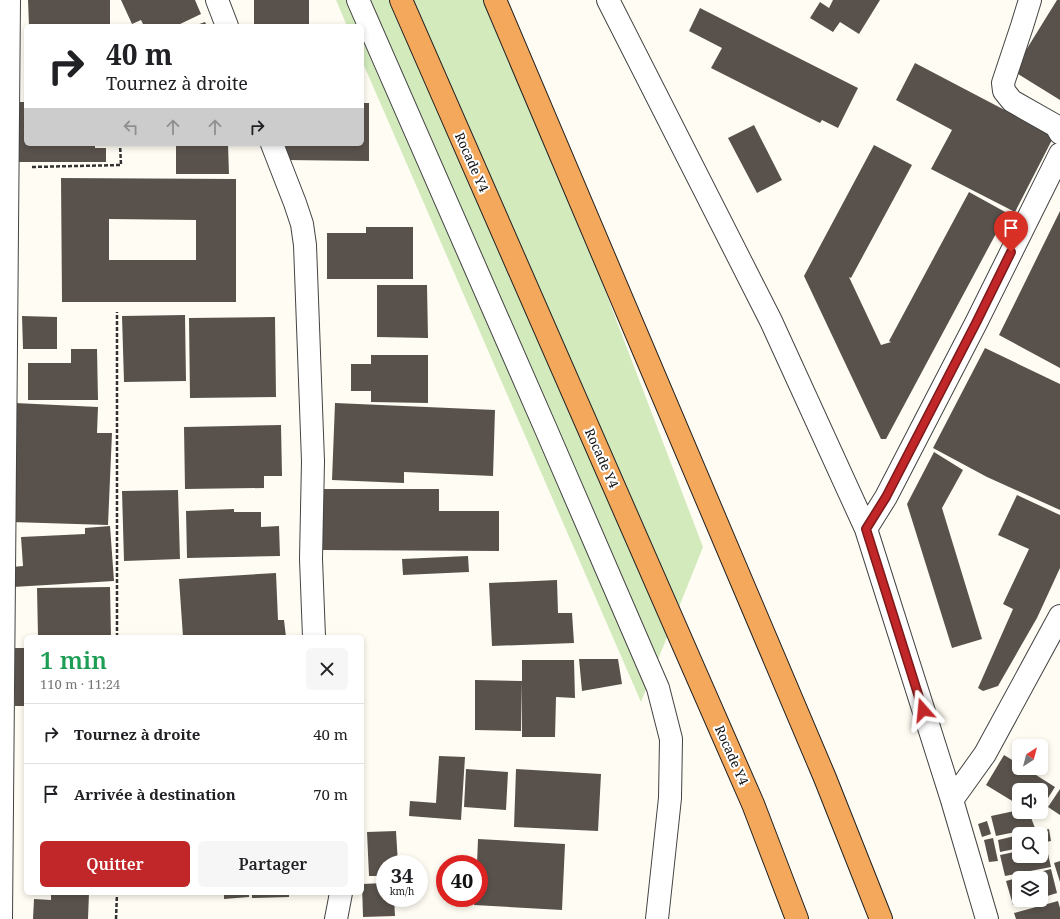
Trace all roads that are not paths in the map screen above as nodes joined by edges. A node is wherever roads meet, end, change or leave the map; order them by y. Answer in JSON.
{"nodes":[{"id":1,"x":9,"y":0,"type":"edge"},
{"id":2,"x":217,"y":0,"type":"edge"},
{"id":3,"x":358,"y":0,"type":"edge"},
{"id":4,"x":401,"y":0,"type":"edge"},
{"id":5,"x":495,"y":0,"type":"edge"},
{"id":6,"x":608,"y":0,"type":"edge"},
{"id":7,"x":1030,"y":0,"type":"edge"},
{"id":8,"x":226,"y":24,"type":"edge"},
{"id":9,"x":1060,"y":133,"type":"edge"},
{"id":10,"x":273,"y":146,"type":"edge"},
{"id":11,"x":1060,"y":154,"type":"edge"},
{"id":12,"x":3,"y":302,"type":"edge"},
{"id":13,"x":866,"y":529,"type":"junction"},
{"id":14,"x":1060,"y":616,"type":"edge"},
{"id":15,"x":314,"y":635,"type":"edge"},
{"id":16,"x":952,"y":800,"type":"junction"},
{"id":17,"x":341,"y":895,"type":"edge"},
{"id":18,"x":1,"y":919,"type":"edge"},
{"id":19,"x":336,"y":919,"type":"edge"},
{"id":20,"x":657,"y":919,"type":"edge"},
{"id":21,"x":797,"y":919,"type":"edge"},
{"id":22,"x":881,"y":919,"type":"edge"},
{"id":23,"x":987,"y":919,"type":"edge"}],
"edges":[{"from":1,"to":12,"type":"street"},
{"from":2,"to":8,"type":"street"},
{"from":3,"to":20,"type":"street"},
{"from":4,"to":21,"type":"highway","name":"Rocade Y4"},
{"from":5,"to":22,"type":"highway"},
{"from":6,"to":13,"type":"street"},
{"from":7,"to":9,"type":"street"},
{"from":10,"to":15,"type":"street"},
{"from":11,"to":13,"type":"street"},
{"from":12,"to":18,"type":"street"},
{"from":13,"to":16,"type":"street"},
{"from":14,"to":16,"type":"street"},
{"from":16,"to":23,"type":"street"},
{"from":17,"to":19,"type":"street"}]}
